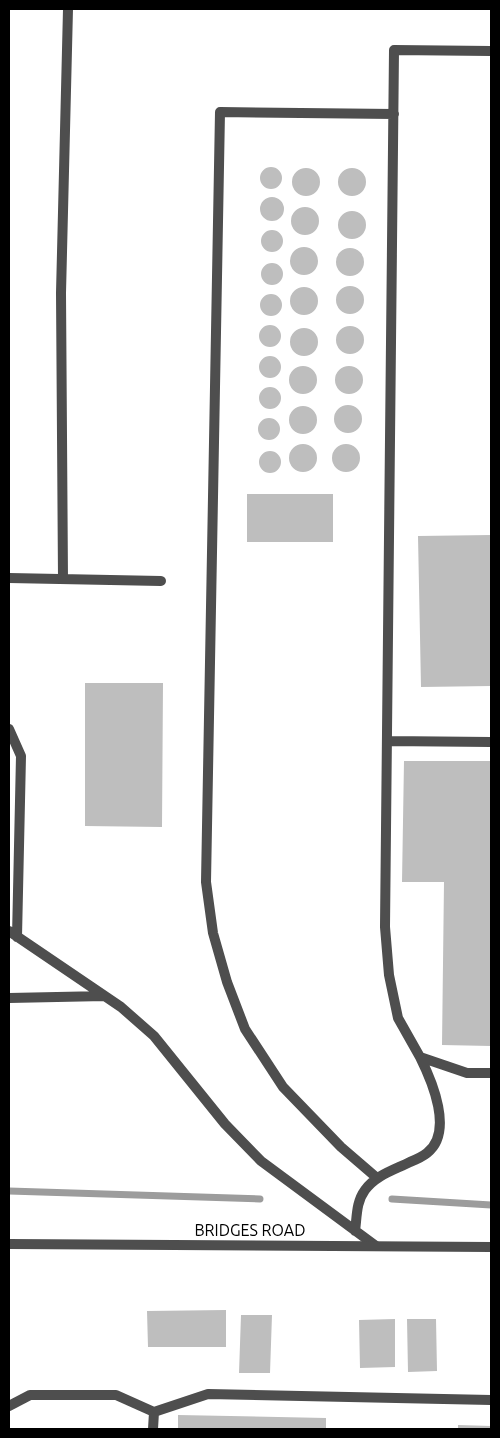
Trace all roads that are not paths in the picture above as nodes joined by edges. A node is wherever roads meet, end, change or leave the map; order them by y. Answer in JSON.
{"nodes":[{"id":1,"x":68,"y":9,"type":"edge"},
{"id":2,"x":491,"y":51,"type":"edge"},
{"id":3,"x":394,"y":114,"type":"junction"},
{"id":4,"x":9,"y":578,"type":"edge"},
{"id":5,"x":63,"y":579,"type":"junction"},
{"id":6,"x":161,"y":581,"type":"dead end"},
{"id":7,"x":9,"y":729,"type":"edge"},
{"id":8,"x":387,"y":741,"type":"junction"},
{"id":9,"x":491,"y":742,"type":"edge"},
{"id":10,"x":13,"y":934,"type":"edge"},
{"id":11,"x":105,"y":996,"type":"junction"},
{"id":12,"x":9,"y":998,"type":"edge"},
{"id":13,"x":420,"y":1057,"type":"junction"},
{"id":14,"x":491,"y":1073,"type":"edge"},
{"id":15,"x":377,"y":1178,"type":"junction"},
{"id":16,"x":355,"y":1231,"type":"junction"},
{"id":17,"x":9,"y":1244,"type":"edge"},
{"id":18,"x":376,"y":1246,"type":"junction"},
{"id":19,"x":491,"y":1247,"type":"edge"},
{"id":20,"x":491,"y":1400,"type":"edge"},
{"id":21,"x":9,"y":1406,"type":"edge"},
{"id":22,"x":154,"y":1412,"type":"junction"},
{"id":23,"x":153,"y":1429,"type":"edge"}],
"edges":[{"from":1,"to":5,"type":"street"},
{"from":2,"to":3,"type":"street"},
{"from":3,"to":8,"type":"street"},
{"from":3,"to":15,"type":"street"},
{"from":4,"to":5,"type":"street"},
{"from":5,"to":6,"type":"street"},
{"from":7,"to":10,"type":"street"},
{"from":8,"to":9,"type":"street"},
{"from":8,"to":13,"type":"street"},
{"from":10,"to":11,"type":"street"},
{"from":11,"to":12,"type":"street"},
{"from":11,"to":16,"type":"street"},
{"from":13,"to":14,"type":"street"},
{"from":13,"to":15,"type":"street"},
{"from":15,"to":16,"type":"street"},
{"from":16,"to":18,"type":"street"},
{"from":17,"to":18,"type":"street","name":"BRIDGES ROAD"},
{"from":18,"to":19,"type":"street","name":"BRIDGES ROAD"},
{"from":20,"to":22,"type":"street"},
{"from":21,"to":22,"type":"street"},
{"from":22,"to":23,"type":"street"}]}
